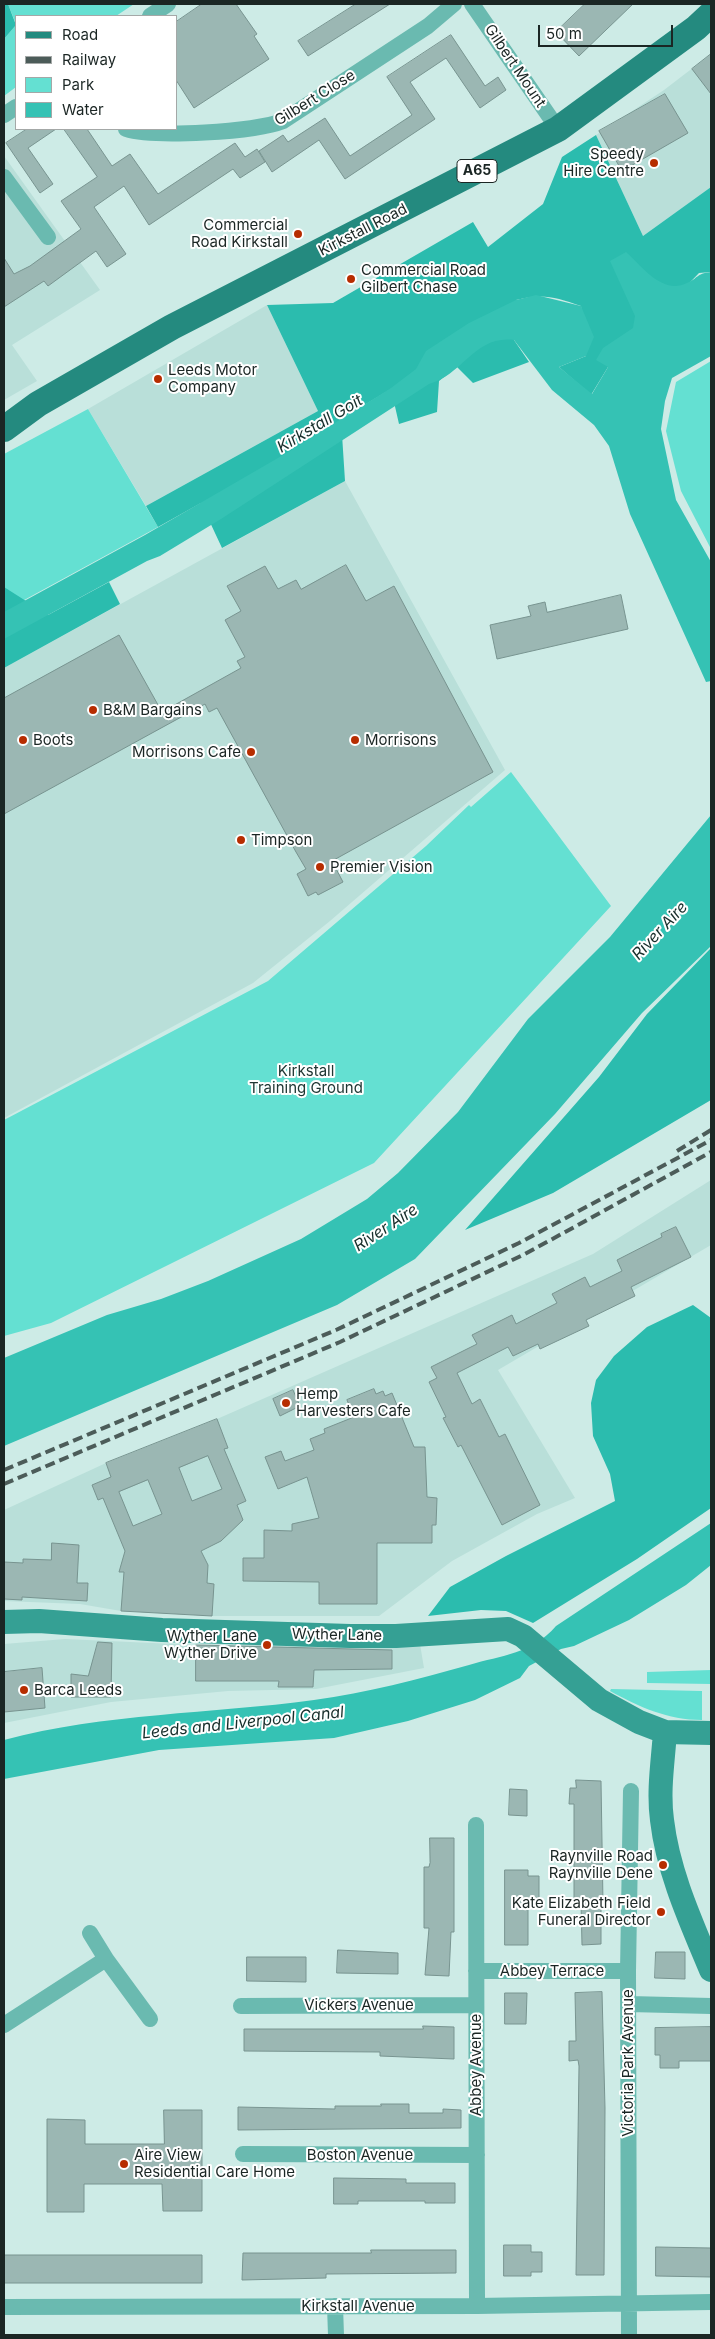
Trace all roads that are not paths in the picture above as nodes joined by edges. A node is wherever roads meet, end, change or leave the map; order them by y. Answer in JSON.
{"nodes":[{"id":1,"x":168,"y":4,"type":"edge"},
{"id":2,"x":454,"y":4,"type":"edge"},
{"id":3,"x":472,"y":4,"type":"edge"},
{"id":4,"x":711,"y":14,"type":"edge"},
{"id":5,"x":152,"y":15,"type":"edge"},
{"id":6,"x":15,"y":108,"type":"edge"},
{"id":7,"x":4,"y":115,"type":"edge"},
{"id":8,"x":558,"y":129,"type":"junction"},
{"id":9,"x":135,"y":130,"type":"edge"},
{"id":10,"x":4,"y":177,"type":"edge"},
{"id":11,"x":48,"y":237,"type":"dead end"},
{"id":12,"x":4,"y":429,"type":"edge"},
{"id":13,"x":4,"y":1622,"type":"edge"},
{"id":14,"x":665,"y":1732,"type":"junction"},
{"id":15,"x":711,"y":1733,"type":"edge"},
{"id":16,"x":631,"y":1791,"type":"dead end"},
{"id":17,"x":476,"y":1825,"type":"dead end"},
{"id":18,"x":90,"y":1933,"type":"dead end"},
{"id":19,"x":106,"y":1959,"type":"junction"},
{"id":20,"x":711,"y":1970,"type":"edge"},
{"id":21,"x":476,"y":1971,"type":"junction"},
{"id":22,"x":628,"y":1971,"type":"junction"},
{"id":23,"x":628,"y":2004,"type":"junction"},
{"id":24,"x":476,"y":2005,"type":"junction"},
{"id":25,"x":241,"y":2006,"type":"dead end"},
{"id":26,"x":711,"y":2006,"type":"edge"},
{"id":27,"x":150,"y":2019,"type":"dead end"},
{"id":28,"x":4,"y":2025,"type":"edge"},
{"id":29,"x":243,"y":2154,"type":"dead end"},
{"id":30,"x":477,"y":2155,"type":"junction"},
{"id":31,"x":711,"y":2302,"type":"edge"},
{"id":32,"x":628,"y":2303,"type":"junction"},
{"id":33,"x":335,"y":2306,"type":"junction"},
{"id":34,"x":477,"y":2306,"type":"junction"},
{"id":35,"x":4,"y":2307,"type":"edge"},
{"id":36,"x":336,"y":2335,"type":"edge"},
{"id":37,"x":629,"y":2335,"type":"edge"}],
"edges":[{"from":1,"to":5,"type":"street"},
{"from":2,"to":9,"type":"street","name":"Gilbert Close"},
{"from":3,"to":8,"type":"street","name":"Gilbert Mount"},
{"from":4,"to":8,"type":"main road","name":"Kirkstall Road","number":"A65"},
{"from":6,"to":7,"type":"street"},
{"from":8,"to":12,"type":"main road","name":"Kirkstall Road","number":"A65"},
{"from":10,"to":11,"type":"street"},
{"from":13,"to":14,"type":"street","name":"Wyther Lane"},
{"from":14,"to":15,"type":"street"},
{"from":14,"to":20,"type":"street"},
{"from":16,"to":22,"type":"street","name":"Victoria Park Avenue"},
{"from":17,"to":21,"type":"street","name":"Abbey Avenue"},
{"from":18,"to":19,"type":"street"},
{"from":19,"to":27,"type":"street"},
{"from":19,"to":28,"type":"street"},
{"from":21,"to":22,"type":"street","name":"Abbey Terrace"},
{"from":21,"to":24,"type":"street","name":"Abbey Avenue"},
{"from":22,"to":23,"type":"street","name":"Victoria Park Avenue"},
{"from":23,"to":26,"type":"street"},
{"from":23,"to":32,"type":"street","name":"Victoria Park Avenue"},
{"from":24,"to":25,"type":"street","name":"Vickers Avenue"},
{"from":24,"to":30,"type":"street","name":"Abbey Avenue"},
{"from":29,"to":30,"type":"street","name":"Boston Avenue"},
{"from":30,"to":34,"type":"street","name":"Abbey Avenue"},
{"from":31,"to":32,"type":"street","name":"Kirkstall Avenue"},
{"from":32,"to":34,"type":"street","name":"Kirkstall Avenue"},
{"from":32,"to":37,"type":"street","name":"Victoria Park Avenue"},
{"from":33,"to":34,"type":"street","name":"Kirkstall Avenue"},
{"from":33,"to":35,"type":"street","name":"Kirkstall Avenue"},
{"from":33,"to":36,"type":"street"}]}
